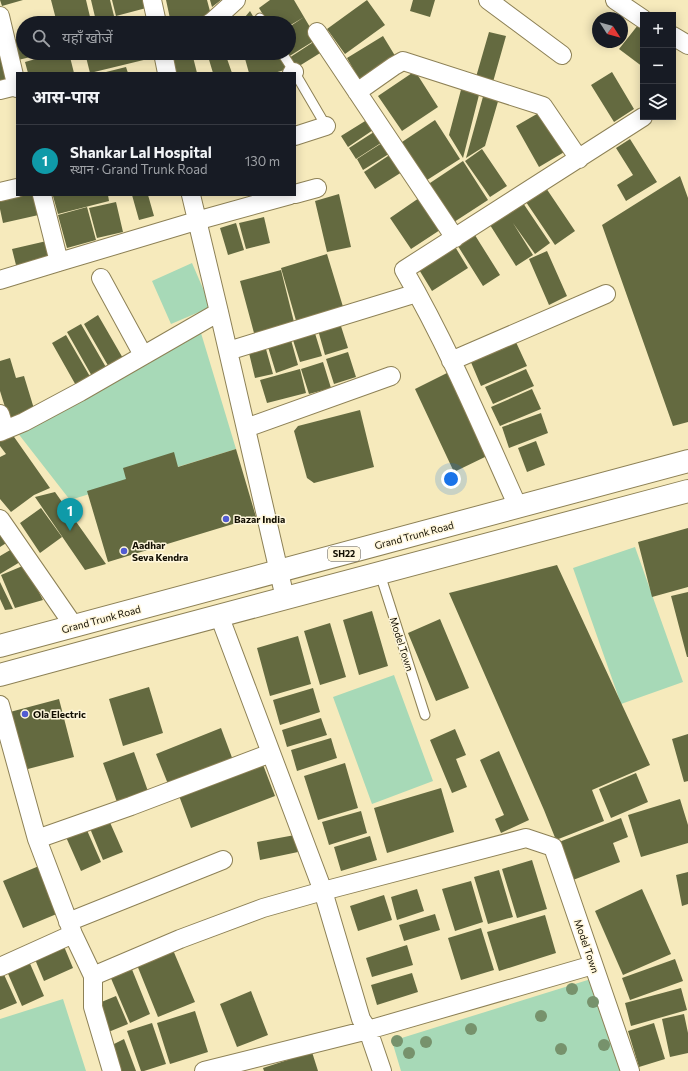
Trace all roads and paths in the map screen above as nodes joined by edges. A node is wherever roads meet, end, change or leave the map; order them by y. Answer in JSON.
{"nodes":[{"id":1,"x":152,"y":0,"type":"edge"},
{"id":2,"x":236,"y":0,"type":"edge"},
{"id":3,"x":488,"y":0,"type":"edge"},
{"id":4,"x":615,"y":0,"type":"edge"},
{"id":5,"x":0,"y":16,"type":"edge"},
{"id":6,"x":155,"y":16,"type":"edge"},
{"id":7,"x":218,"y":16,"type":"edge"},
{"id":8,"x":640,"y":17,"type":"edge"},
{"id":9,"x":317,"y":32,"type":"dead end"},
{"id":10,"x":676,"y":38,"type":"edge"},
{"id":11,"x":688,"y":45,"type":"edge"},
{"id":12,"x":562,"y":55,"type":"dead end"},
{"id":13,"x":164,"y":60,"type":"edge"},
{"id":14,"x":286,"y":60,"type":"edge"},
{"id":15,"x":166,"y":72,"type":"edge"},
{"id":16,"x":293,"y":72,"type":"edge"},
{"id":17,"x":296,"y":76,"type":"edge"},
{"id":18,"x":11,"y":88,"type":"edge"},
{"id":19,"x":357,"y":92,"type":"junction"},
{"id":20,"x":640,"y":119,"type":"edge"},
{"id":21,"x":326,"y":126,"type":"joint"},
{"id":22,"x":296,"y":136,"type":"edge"},
{"id":23,"x":579,"y":159,"type":"junction"},
{"id":24,"x":16,"y":188,"type":"edge"},
{"id":25,"x":317,"y":188,"type":"dead end"},
{"id":26,"x":0,"y":192,"type":"edge"},
{"id":27,"x":296,"y":194,"type":"edge"},
{"id":28,"x":42,"y":196,"type":"edge"},
{"id":29,"x":190,"y":196,"type":"edge"},
{"id":30,"x":286,"y":196,"type":"edge"},
{"id":31,"x":196,"y":221,"type":"junction"},
{"id":32,"x":455,"y":238,"type":"junction"},
{"id":33,"x":59,"y":262,"type":"junction"},
{"id":34,"x":101,"y":278,"type":"dead end"},
{"id":35,"x":0,"y":280,"type":"edge"},
{"id":36,"x":417,"y":293,"type":"junction"},
{"id":37,"x":606,"y":294,"type":"dead end"},
{"id":38,"x":219,"y":312,"type":"junction"},
{"id":39,"x":228,"y":351,"type":"junction"},
{"id":40,"x":143,"y":355,"type":"junction"},
{"id":41,"x":451,"y":361,"type":"junction"},
{"id":42,"x":391,"y":376,"type":"dead end"},
{"id":43,"x":2,"y":425,"type":"edge"},
{"id":44,"x":246,"y":428,"type":"junction"},
{"id":45,"x":688,"y":461,"type":"edge"},
{"id":46,"x":688,"y":491,"type":"edge"},
{"id":47,"x":518,"y":507,"type":"junction"},
{"id":48,"x":0,"y":519,"type":"edge"},
{"id":49,"x":280,"y":571,"type":"junction"},
{"id":50,"x":380,"y":574,"type":"junction"},
{"id":51,"x":286,"y":598,"type":"junction"},
{"id":52,"x":219,"y":615,"type":"junction"},
{"id":53,"x":74,"y":626,"type":"junction"},
{"id":54,"x":0,"y":646,"type":"edge"},
{"id":55,"x":0,"y":675,"type":"edge"},
{"id":56,"x":0,"y":705,"type":"edge"},
{"id":57,"x":425,"y":715,"type":"dead end"},
{"id":58,"x":271,"y":753,"type":"junction"},
{"id":59,"x":37,"y":839,"type":"junction"},
{"id":60,"x":223,"y":860,"type":"dead end"},
{"id":61,"x":323,"y":891,"type":"junction"},
{"id":62,"x":71,"y":928,"type":"junction"},
{"id":63,"x":593,"y":965,"type":"junction"},
{"id":64,"x":0,"y":967,"type":"edge"},
{"id":65,"x":93,"y":976,"type":"junction"},
{"id":66,"x":368,"y":1030,"type":"junction"},
{"id":67,"x":243,"y":1066,"type":"edge"},
{"id":68,"x":112,"y":1071,"type":"edge"},
{"id":69,"x":204,"y":1071,"type":"edge"},
{"id":70,"x":382,"y":1071,"type":"edge"},
{"id":71,"x":630,"y":1071,"type":"edge"}],
"edges":[{"from":1,"to":6,"type":"street"},
{"from":2,"to":7,"type":"street"},
{"from":3,"to":12,"type":"street"},
{"from":4,"to":8,"type":"street"},
{"from":5,"to":18,"type":"street"},
{"from":9,"to":19,"type":"street"},
{"from":10,"to":11,"type":"street"},
{"from":13,"to":15,"type":"street"},
{"from":14,"to":16,"type":"lane"},
{"from":17,"to":21,"type":"lane"},
{"from":19,"to":23,"type":"street"},
{"from":19,"to":32,"type":"street"},
{"from":20,"to":23,"type":"street"},
{"from":21,"to":22,"type":"street"},
{"from":23,"to":32,"type":"street"},
{"from":24,"to":26,"type":"street"},
{"from":25,"to":27,"type":"street"},
{"from":28,"to":33,"type":"street"},
{"from":29,"to":31,"type":"street"},
{"from":30,"to":31,"type":"street"},
{"from":31,"to":33,"type":"street"},
{"from":31,"to":38,"type":"street"},
{"from":32,"to":36,"type":"street"},
{"from":33,"to":35,"type":"street"},
{"from":34,"to":40,"type":"street"},
{"from":36,"to":39,"type":"street"},
{"from":36,"to":41,"type":"street"},
{"from":37,"to":41,"type":"street"},
{"from":38,"to":39,"type":"street"},
{"from":38,"to":40,"type":"street"},
{"from":39,"to":44,"type":"street"},
{"from":40,"to":43,"type":"street"},
{"from":41,"to":47,"type":"street"},
{"from":42,"to":44,"type":"street"},
{"from":44,"to":49,"type":"street"},
{"from":45,"to":47,"type":"highway","name":"Grand Trunk Road","number":"SH22"},
{"from":46,"to":50,"type":"highway"},
{"from":47,"to":49,"type":"highway","name":"Grand Trunk Road","number":"SH22"},
{"from":48,"to":53,"type":"street"},
{"from":49,"to":51,"type":"street"},
{"from":49,"to":53,"type":"highway","name":"Grand Trunk Road","number":"SH22"},
{"from":50,"to":51,"type":"highway"},
{"from":50,"to":57,"type":"lane","name":"Model Town"},
{"from":51,"to":52,"type":"highway"},
{"from":52,"to":55,"type":"highway"},
{"from":52,"to":58,"type":"street"},
{"from":53,"to":54,"type":"highway","name":"Grand Trunk Road","number":"SH22"},
{"from":56,"to":59,"type":"street"},
{"from":58,"to":59,"type":"street"},
{"from":58,"to":61,"type":"street"},
{"from":59,"to":62,"type":"street"},
{"from":60,"to":62,"type":"street"},
{"from":61,"to":63,"type":"street","name":"Model Town"},
{"from":61,"to":65,"type":"street"},
{"from":61,"to":66,"type":"street"},
{"from":62,"to":64,"type":"street"},
{"from":62,"to":65,"type":"street"},
{"from":63,"to":66,"type":"street"},
{"from":63,"to":71,"type":"street","name":"Model Town"},
{"from":65,"to":68,"type":"street"},
{"from":66,"to":67,"type":"street"},
{"from":66,"to":70,"type":"street"},
{"from":67,"to":69,"type":"street"}]}
